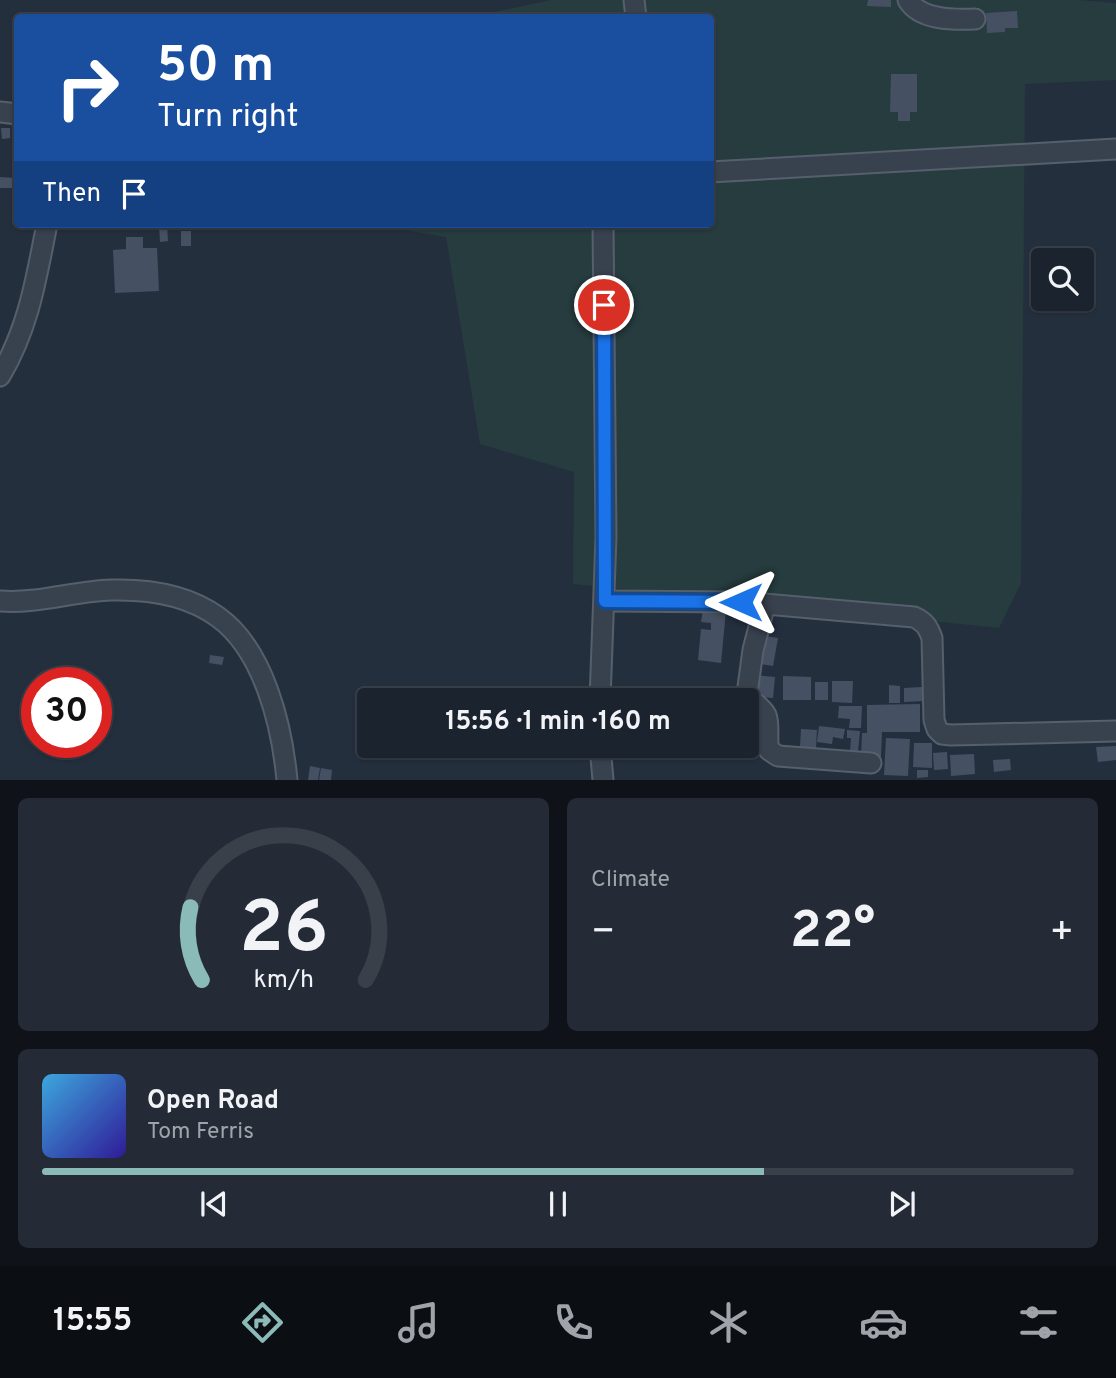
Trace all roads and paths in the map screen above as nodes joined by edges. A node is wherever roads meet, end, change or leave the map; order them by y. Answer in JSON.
{"nodes":[{"id":1,"x":908,"y":0,"type":"edge"},
{"id":2,"x":975,"y":19,"type":"dead end"},
{"id":3,"x":1116,"y":149,"type":"edge"},
{"id":4,"x":714,"y":172,"type":"edge"},
{"id":5,"x":46,"y":228,"type":"edge"},
{"id":6,"x":603,"y":228,"type":"edge"},
{"id":7,"x":0,"y":376,"type":"edge"},
{"id":8,"x":0,"y":601,"type":"edge"},
{"id":9,"x":605,"y":601,"type":"junction"},
{"id":10,"x":765,"y":604,"type":"junction"},
{"id":11,"x":601,"y":688,"type":"edge"},
{"id":12,"x":1116,"y":731,"type":"edge"},
{"id":13,"x":601,"y":758,"type":"edge"},
{"id":14,"x":871,"y":763,"type":"dead end"},
{"id":15,"x":287,"y":779,"type":"edge"},
{"id":16,"x":603,"y":779,"type":"edge"}],
"edges":[{"from":1,"to":2,"type":"street"},
{"from":3,"to":4,"type":"street"},
{"from":5,"to":7,"type":"street"},
{"from":6,"to":9,"type":"street"},
{"from":8,"to":15,"type":"street"},
{"from":9,"to":10,"type":"street"},
{"from":9,"to":11,"type":"street"},
{"from":10,"to":12,"type":"street"},
{"from":10,"to":14,"type":"street"},
{"from":13,"to":16,"type":"street"}]}
